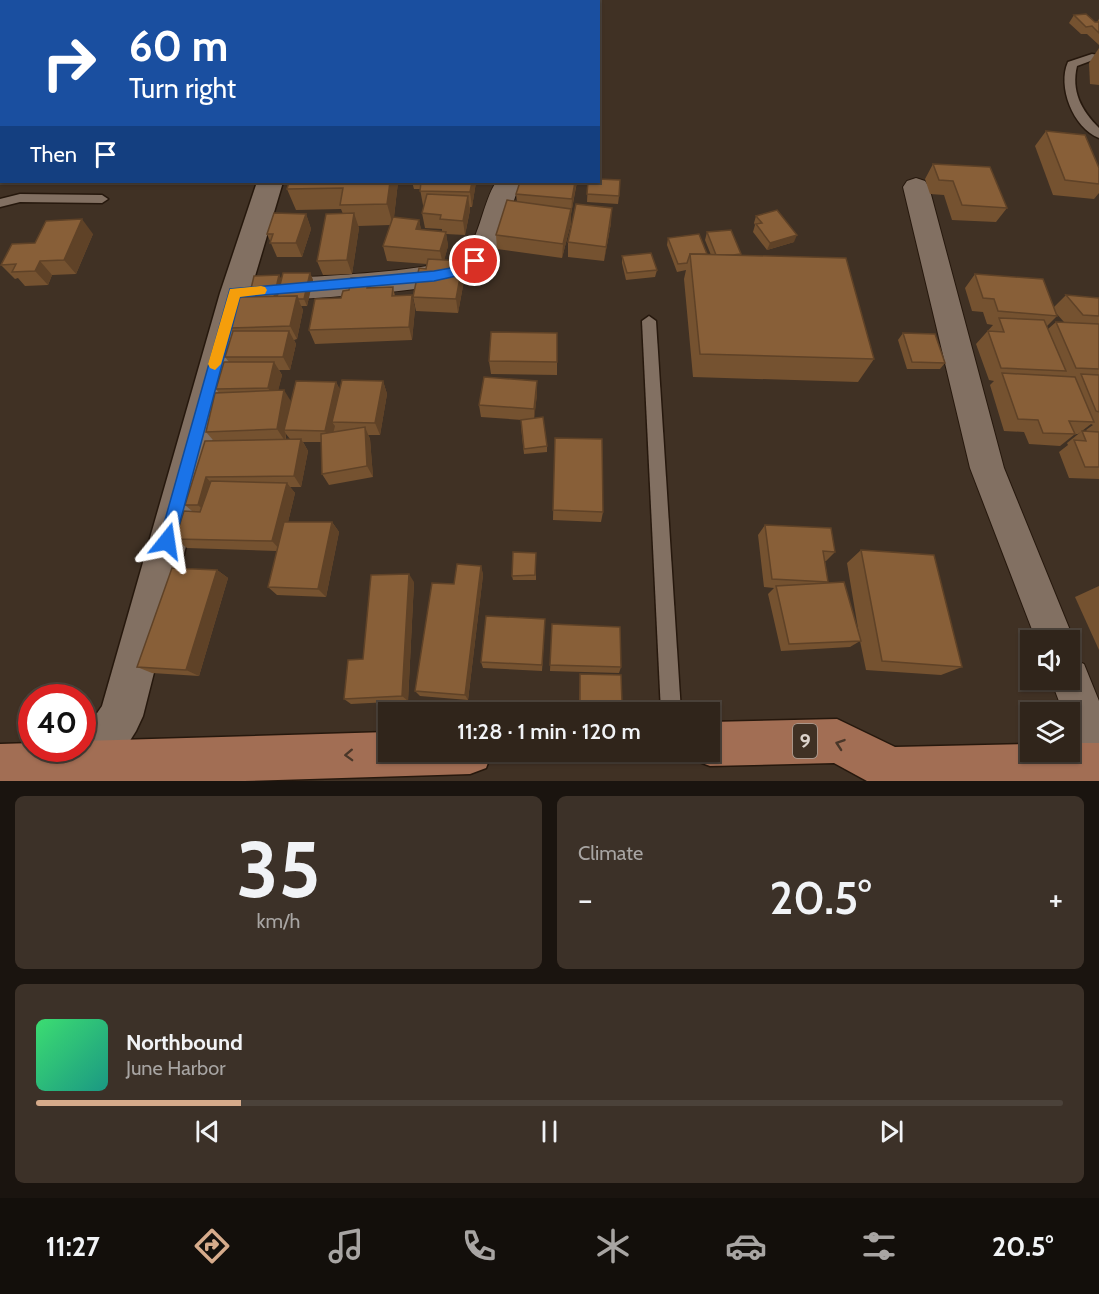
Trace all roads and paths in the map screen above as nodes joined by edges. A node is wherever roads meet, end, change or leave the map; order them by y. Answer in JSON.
{"nodes":[{"id":1,"x":1099,"y":58,"type":"edge"},
{"id":2,"x":1099,"y":134,"type":"edge"},
{"id":3,"x":270,"y":183,"type":"edge"},
{"id":4,"x":506,"y":186,"type":"dead end"},
{"id":5,"x":916,"y":187,"type":"dead end"},
{"id":6,"x":102,"y":199,"type":"dead end"},
{"id":7,"x":0,"y":203,"type":"edge"},
{"id":8,"x":235,"y":293,"type":"junction"},
{"id":9,"x":649,"y":321,"type":"dead end"},
{"id":10,"x":1051,"y":630,"type":"edge"},
{"id":11,"x":1075,"y":690,"type":"edge"},
{"id":12,"x":670,"y":702,"type":"edge"},
{"id":13,"x":720,"y":744,"type":"edge"},
{"id":14,"x":1099,"y":754,"type":"edge"},
{"id":15,"x":378,"y":757,"type":"edge"},
{"id":16,"x":1099,"y":765,"type":"edge"},
{"id":17,"x":0,"y":766,"type":"edge"},
{"id":18,"x":106,"y":772,"type":"edge"},
{"id":19,"x":904,"y":775,"type":"edge"}],
"edges":[{"from":1,"to":2,"type":"lane"},
{"from":3,"to":8,"type":"street"},
{"from":4,"to":8,"type":"street"},
{"from":5,"to":10,"type":"street"},
{"from":6,"to":7,"type":"lane"},
{"from":8,"to":18,"type":"street"},
{"from":9,"to":12,"type":"lane"},
{"from":11,"to":14,"type":"street"},
{"from":19,"to":13,"type":"main road","number":"9","one_way":true},
{"from":15,"to":18,"type":"main road","one_way":true},
{"from":16,"to":19,"type":"main road","number":"9"},
{"from":17,"to":18,"type":"main road"}]}
